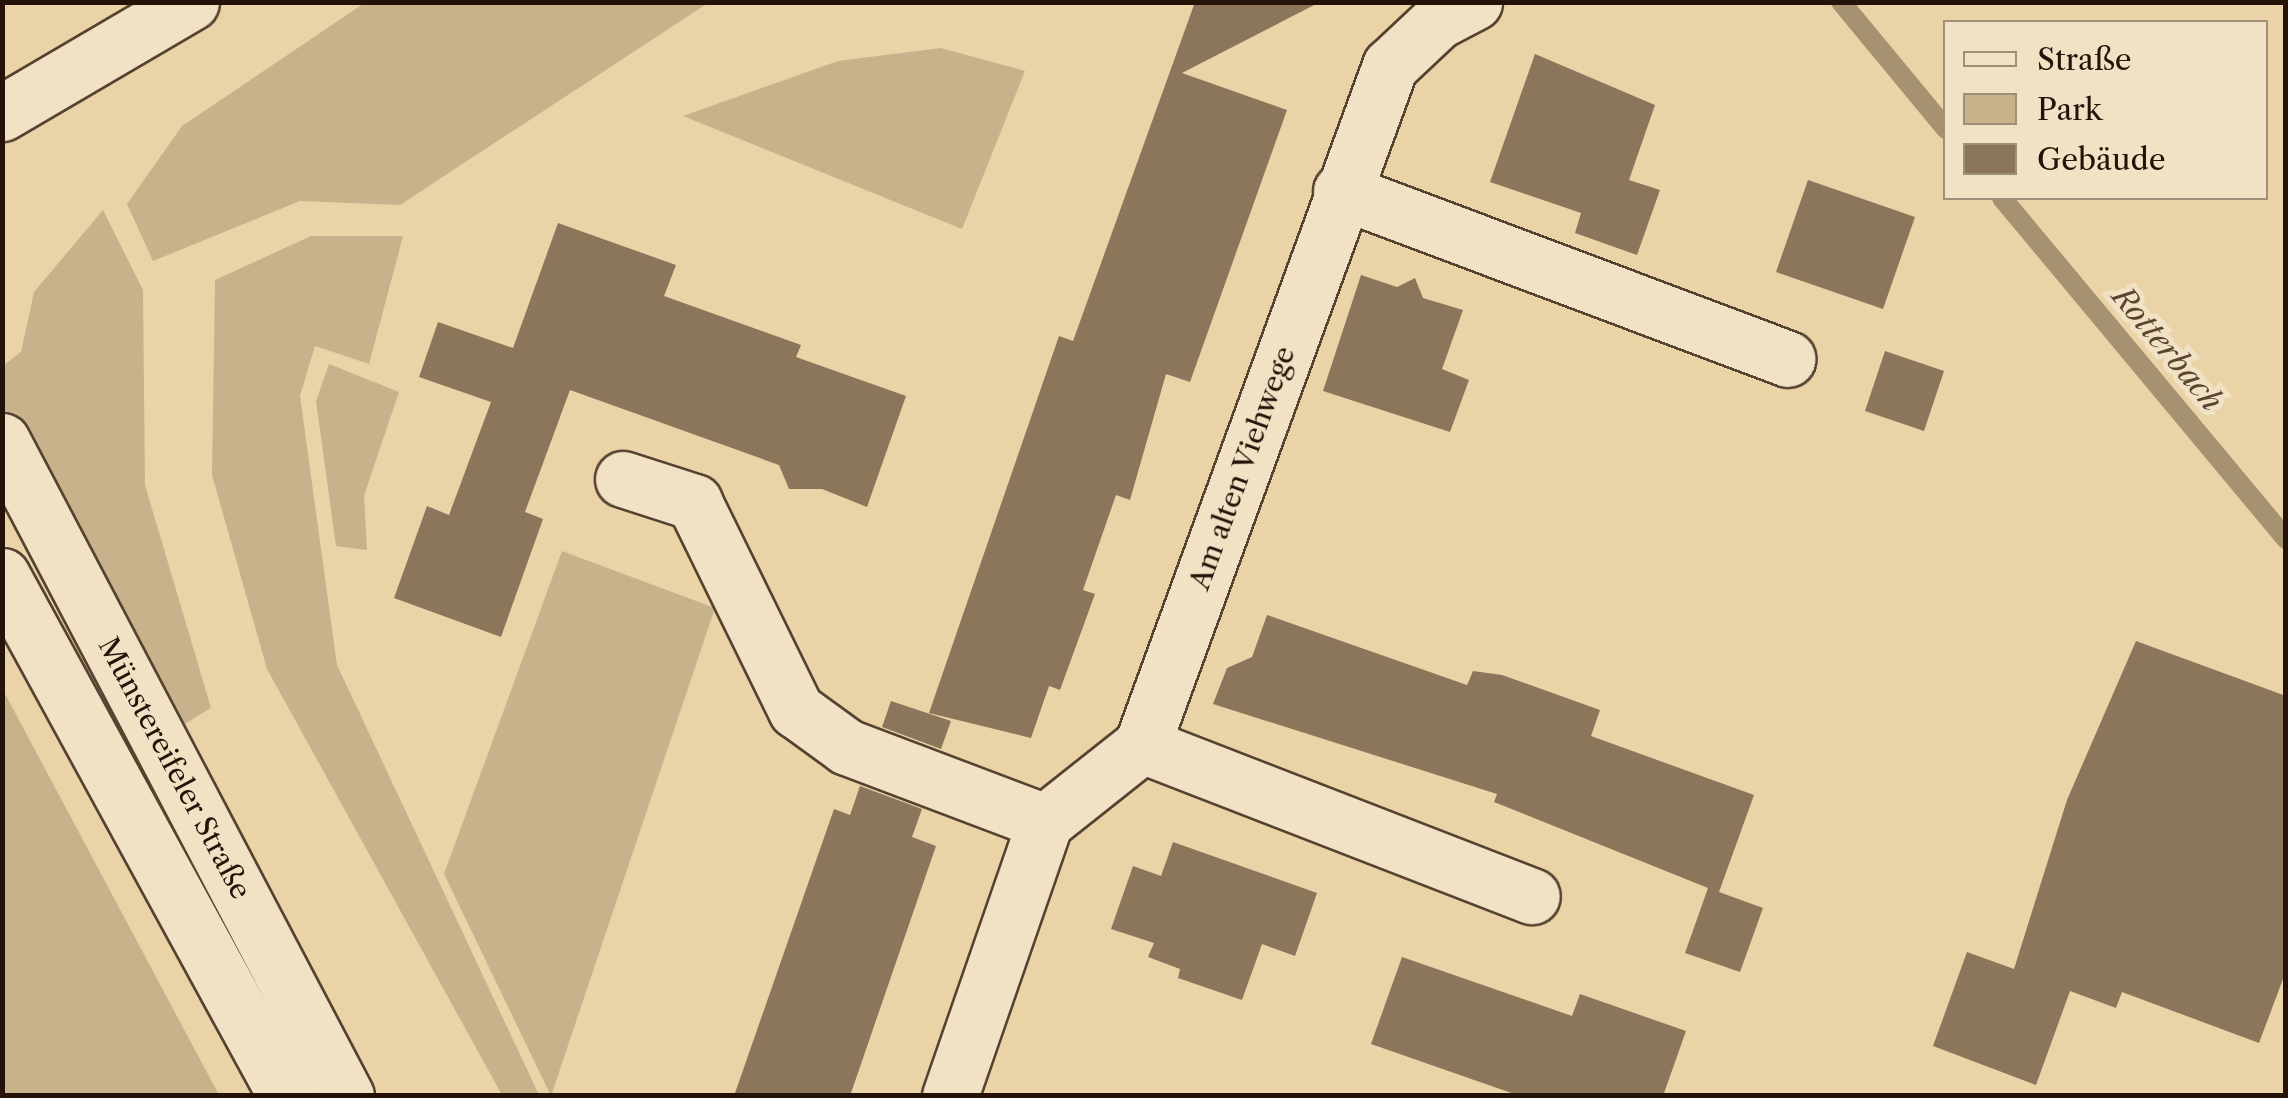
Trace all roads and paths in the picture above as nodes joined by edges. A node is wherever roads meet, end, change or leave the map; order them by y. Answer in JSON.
{"nodes":[{"id":1,"x":191,"y":2,"type":"edge"},
{"id":2,"x":1474,"y":2,"type":"edge"},
{"id":3,"x":2,"y":113,"type":"edge"},
{"id":4,"x":1341,"y":190,"type":"junction"},
{"id":5,"x":1786,"y":359,"type":"dead end"},
{"id":6,"x":2,"y":441,"type":"edge"},
{"id":7,"x":624,"y":479,"type":"dead end"},
{"id":8,"x":2,"y":576,"type":"edge"},
{"id":9,"x":1142,"y":745,"type":"junction"},
{"id":10,"x":1045,"y":822,"type":"junction"},
{"id":11,"x":1532,"y":896,"type":"dead end"},
{"id":12,"x":286,"y":1096,"type":"edge"},
{"id":13,"x":346,"y":1096,"type":"edge"},
{"id":14,"x":950,"y":1096,"type":"edge"}],
"edges":[{"from":1,"to":3,"type":"street"},
{"from":2,"to":4,"type":"street","name":"Am alten Viehwege"},
{"from":4,"to":5,"type":"street"},
{"from":4,"to":9,"type":"street","name":"Am alten Viehwege"},
{"from":6,"to":13,"type":"street","name":"Münstereifeler Straße"},
{"from":7,"to":10,"type":"street"},
{"from":8,"to":12,"type":"street","name":"Münstereifeler Straße"},
{"from":9,"to":10,"type":"street"},
{"from":9,"to":11,"type":"street"},
{"from":10,"to":14,"type":"street"}]}
